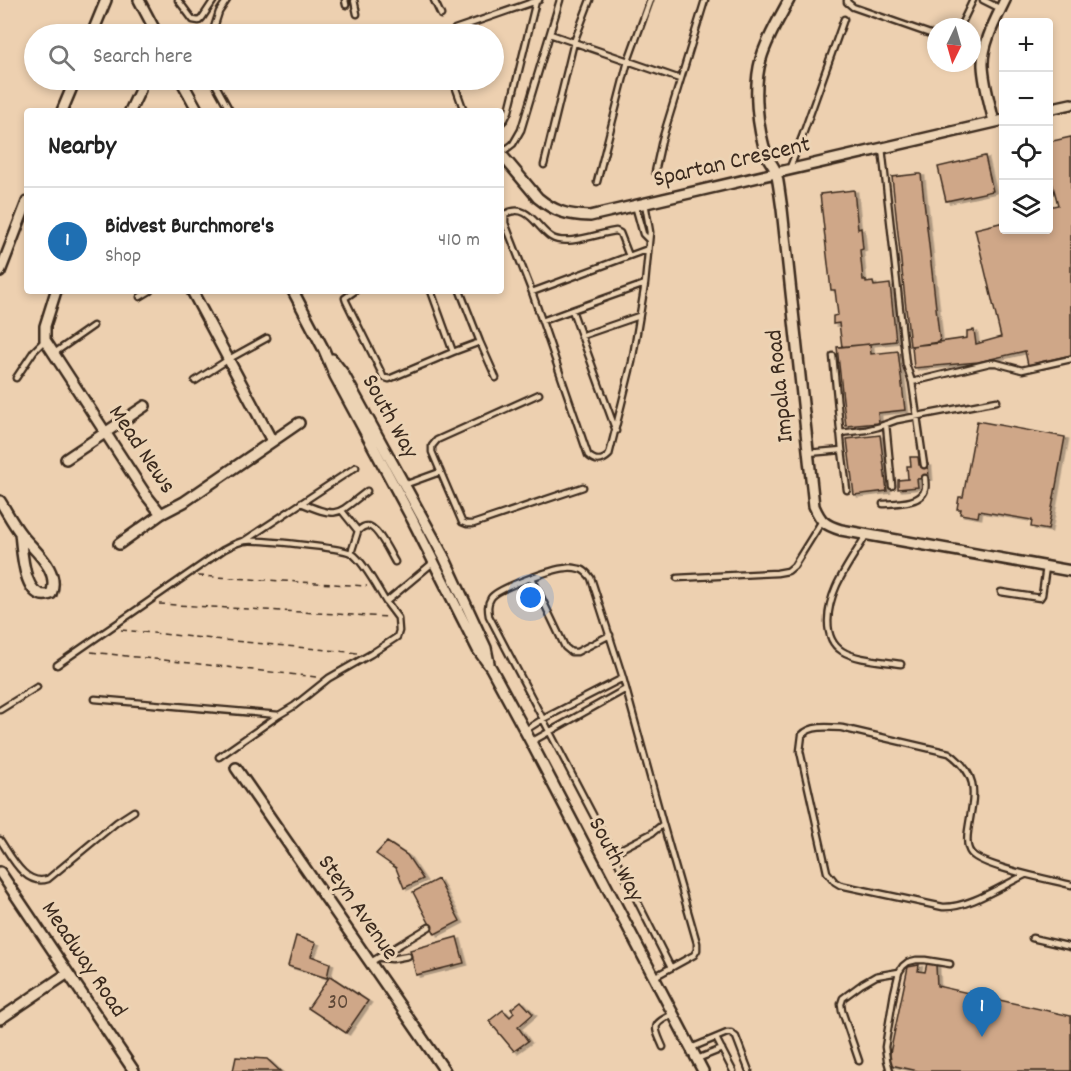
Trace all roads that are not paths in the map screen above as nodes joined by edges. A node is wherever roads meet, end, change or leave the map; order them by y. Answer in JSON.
{"nodes":[{"id":1,"x":106,"y":0,"type":"edge"},
{"id":2,"x":139,"y":0,"type":"edge"},
{"id":3,"x":178,"y":0,"type":"edge"},
{"id":4,"x":214,"y":0,"type":"edge"},
{"id":5,"x":227,"y":0,"type":"edge"},
{"id":6,"x":354,"y":0,"type":"edge"},
{"id":7,"x":434,"y":0,"type":"edge"},
{"id":8,"x":560,"y":0,"type":"edge"},
{"id":9,"x":590,"y":0,"type":"edge"},
{"id":10,"x":650,"y":0,"type":"edge"},
{"id":11,"x":705,"y":0,"type":"edge"},
{"id":12,"x":789,"y":0,"type":"edge"},
{"id":13,"x":848,"y":0,"type":"edge"},
{"id":14,"x":973,"y":0,"type":"edge"},
{"id":15,"x":983,"y":0,"type":"edge"},
{"id":16,"x":538,"y":1,"type":"edge"},
{"id":17,"x":1003,"y":4,"type":"edge"},
{"id":18,"x":357,"y":14,"type":"dead end"},
{"id":19,"x":441,"y":15,"type":"dead end"},
{"id":20,"x":964,"y":18,"type":"edge"},
{"id":21,"x":844,"y":19,"type":"dead end"},
{"id":22,"x":96,"y":24,"type":"edge"},
{"id":23,"x":152,"y":24,"type":"edge"},
{"id":24,"x":215,"y":24,"type":"edge"},
{"id":25,"x":470,"y":24,"type":"edge"},
{"id":26,"x":927,"y":33,"type":"edge"},
{"id":27,"x":550,"y":34,"type":"junction"},
{"id":28,"x":574,"y":42,"type":"junction"},
{"id":29,"x":628,"y":61,"type":"junction"},
{"id":30,"x":680,"y":79,"type":"junction"},
{"id":31,"x":71,"y":90,"type":"edge"},
{"id":32,"x":141,"y":90,"type":"dead end"},
{"id":33,"x":186,"y":90,"type":"edge"},
{"id":34,"x":218,"y":90,"type":"edge"},
{"id":35,"x":457,"y":90,"type":"edge"},
{"id":36,"x":1071,"y":104,"type":"edge"},
{"id":37,"x":63,"y":108,"type":"edge"},
{"id":38,"x":132,"y":108,"type":"edge"},
{"id":39,"x":196,"y":108,"type":"edge"},
{"id":40,"x":228,"y":108,"type":"edge"},
{"id":41,"x":463,"y":108,"type":"edge"},
{"id":42,"x":1053,"y":108,"type":"edge"},
{"id":43,"x":504,"y":120,"type":"edge"},
{"id":44,"x":999,"y":121,"type":"edge"},
{"id":45,"x":882,"y":148,"type":"junction"},
{"id":46,"x":504,"y":151,"type":"edge"},
{"id":47,"x":504,"y":157,"type":"edge"},
{"id":48,"x":544,"y":165,"type":"dead end"},
{"id":49,"x":789,"y":170,"type":"junction"},
{"id":50,"x":655,"y":172,"type":"dead end"},
{"id":51,"x":776,"y":173,"type":"junction"},
{"id":52,"x":597,"y":182,"type":"dead end"},
{"id":53,"x":640,"y":204,"type":"junction"},
{"id":54,"x":24,"y":210,"type":"edge"},
{"id":55,"x":649,"y":240,"type":"junction"},
{"id":56,"x":648,"y":249,"type":"junction"},
{"id":57,"x":629,"y":256,"type":"junction"},
{"id":58,"x":0,"y":272,"type":"edge"},
{"id":59,"x":645,"y":284,"type":"junction"},
{"id":60,"x":532,"y":292,"type":"junction"},
{"id":61,"x":55,"y":294,"type":"edge"},
{"id":62,"x":145,"y":294,"type":"edge"},
{"id":63,"x":194,"y":294,"type":"edge"},
{"id":64,"x":295,"y":294,"type":"edge"},
{"id":65,"x":351,"y":294,"type":"edge"},
{"id":66,"x":431,"y":294,"type":"edge"},
{"id":67,"x":461,"y":294,"type":"edge"},
{"id":68,"x":140,"y":297,"type":"dead end"},
{"id":69,"x":572,"y":310,"type":"junction"},
{"id":70,"x":639,"y":316,"type":"junction"},
{"id":71,"x":542,"y":321,"type":"junction"},
{"id":72,"x":93,"y":326,"type":"dead end"},
{"id":73,"x":581,"y":336,"type":"junction"},
{"id":74,"x":267,"y":338,"type":"dead end"},
{"id":75,"x":45,"y":340,"type":"junction"},
{"id":76,"x":480,"y":342,"type":"junction"},
{"id":77,"x":453,"y":352,"type":"junction"},
{"id":78,"x":52,"y":354,"type":"junction"},
{"id":79,"x":833,"y":356,"type":"dead end"},
{"id":80,"x":1071,"y":358,"type":"edge"},
{"id":81,"x":229,"y":359,"type":"junction"},
{"id":82,"x":16,"y":378,"type":"dead end"},
{"id":83,"x":496,"y":378,"type":"dead end"},
{"id":84,"x":195,"y":381,"type":"dead end"},
{"id":85,"x":912,"y":382,"type":"junction"},
{"id":86,"x":538,"y":394,"type":"dead end"},
{"id":87,"x":997,"y":401,"type":"dead end"},
{"id":88,"x":145,"y":406,"type":"dead end"},
{"id":89,"x":917,"y":416,"type":"junction"},
{"id":90,"x":300,"y":423,"type":"dead end"},
{"id":91,"x":886,"y":424,"type":"junction"},
{"id":92,"x":616,"y":431,"type":"junction"},
{"id":93,"x":105,"y":433,"type":"junction"},
{"id":94,"x":840,"y":433,"type":"junction"},
{"id":95,"x":272,"y":441,"type":"junction"},
{"id":96,"x":842,"y":450,"type":"junction"},
{"id":97,"x":808,"y":453,"type":"junction"},
{"id":98,"x":66,"y":459,"type":"dead end"},
{"id":99,"x":924,"y":465,"type":"dead end"},
{"id":100,"x":356,"y":467,"type":"dead end"},
{"id":101,"x":440,"y":472,"type":"junction"},
{"id":102,"x":925,"y":478,"type":"dead end"},
{"id":103,"x":892,"y":486,"type":"dead end"},
{"id":104,"x":400,"y":487,"type":"junction"},
{"id":105,"x":583,"y":487,"type":"dead end"},
{"id":106,"x":847,"y":490,"type":"dead end"},
{"id":107,"x":366,"y":491,"type":"dead end"},
{"id":108,"x":0,"y":501,"type":"edge"},
{"id":109,"x":301,"y":504,"type":"junction"},
{"id":110,"x":883,"y":504,"type":"dead end"},
{"id":111,"x":342,"y":510,"type":"junction"},
{"id":112,"x":161,"y":514,"type":"junction"},
{"id":113,"x":822,"y":521,"type":"junction"},
{"id":114,"x":358,"y":531,"type":"junction"},
{"id":115,"x":20,"y":533,"type":"junction"},
{"id":116,"x":867,"y":534,"type":"junction"},
{"id":117,"x":244,"y":541,"type":"junction"},
{"id":118,"x":119,"y":544,"type":"dead end"},
{"id":119,"x":351,"y":553,"type":"junction"},
{"id":120,"x":444,"y":557,"type":"junction"},
{"id":121,"x":434,"y":561,"type":"junction"},
{"id":122,"x":395,"y":562,"type":"dead end"},
{"id":123,"x":1046,"y":567,"type":"junction"},
{"id":124,"x":1071,"y":571,"type":"edge"},
{"id":125,"x":532,"y":578,"type":"junction"},
{"id":126,"x":677,"y":578,"type":"dead end"},
{"id":127,"x":1001,"y":592,"type":"dead end"},
{"id":128,"x":386,"y":602,"type":"junction"},
{"id":129,"x":610,"y":635,"type":"junction"},
{"id":130,"x":901,"y":664,"type":"dead end"},
{"id":131,"x":57,"y":666,"type":"dead end"},
{"id":132,"x":491,"y":668,"type":"junction"},
{"id":133,"x":623,"y":678,"type":"junction"},
{"id":134,"x":37,"y":687,"type":"dead end"},
{"id":135,"x":626,"y":689,"type":"junction"},
{"id":136,"x":94,"y":699,"type":"dead end"},
{"id":137,"x":0,"y":710,"type":"edge"},
{"id":138,"x":279,"y":715,"type":"junction"},
{"id":139,"x":543,"y":719,"type":"junction"},
{"id":140,"x":524,"y":731,"type":"junction"},
{"id":141,"x":549,"y":732,"type":"junction"},
{"id":142,"x":531,"y":742,"type":"junction"},
{"id":143,"x":219,"y":756,"type":"dead end"},
{"id":144,"x":236,"y":768,"type":"dead end"},
{"id":145,"x":134,"y":811,"type":"dead end"},
{"id":146,"x":663,"y":824,"type":"junction"},
{"id":147,"x":0,"y":840,"type":"edge"},
{"id":148,"x":613,"y":853,"type":"junction"},
{"id":149,"x":0,"y":872,"type":"edge"},
{"id":150,"x":1025,"y":875,"type":"junction"},
{"id":151,"x":1071,"y":885,"type":"edge"},
{"id":152,"x":429,"y":927,"type":"dead end"},
{"id":153,"x":1032,"y":938,"type":"dead end"},
{"id":154,"x":1071,"y":947,"type":"edge"},
{"id":155,"x":408,"y":956,"type":"dead end"},
{"id":156,"x":375,"y":960,"type":"junction"},
{"id":157,"x":950,"y":964,"type":"dead end"},
{"id":158,"x":671,"y":968,"type":"junction"},
{"id":159,"x":899,"y":972,"type":"junction"},
{"id":160,"x":68,"y":973,"type":"junction"},
{"id":161,"x":654,"y":977,"type":"junction"},
{"id":162,"x":673,"y":1014,"type":"junction"},
{"id":163,"x":0,"y":1019,"type":"edge"},
{"id":164,"x":716,"y":1038,"type":"junction"},
{"id":165,"x":663,"y":1047,"type":"dead end"},
{"id":166,"x":691,"y":1048,"type":"junction"},
{"id":167,"x":722,"y":1049,"type":"junction"},
{"id":168,"x":697,"y":1059,"type":"junction"},
{"id":169,"x":859,"y":1060,"type":"dead end"},
{"id":170,"x":134,"y":1071,"type":"edge"},
{"id":171,"x":445,"y":1071,"type":"edge"},
{"id":172,"x":703,"y":1071,"type":"edge"},
{"id":173,"x":734,"y":1071,"type":"edge"},
{"id":174,"x":749,"y":1071,"type":"edge"},
{"id":175,"x":890,"y":1071,"type":"edge"}],
"edges":[{"from":1,"to":22,"type":"street"},
{"from":2,"to":23,"type":"street"},
{"from":3,"to":4,"type":"lane"},
{"from":5,"to":24,"type":"lane"},
{"from":6,"to":18,"type":"lane"},
{"from":7,"to":19,"type":"lane"},
{"from":8,"to":27,"type":"lane"},
{"from":9,"to":28,"type":"lane"},
{"from":10,"to":29,"type":"lane"},
{"from":11,"to":30,"type":"lane"},
{"from":12,"to":51,"type":"street","name":"Impala Road"},
{"from":13,"to":26,"type":"lane"},
{"from":14,"to":20,"type":"lane"},
{"from":15,"to":17,"type":"lane"},
{"from":16,"to":25,"type":"lane"},
{"from":16,"to":43,"type":"lane"},
{"from":17,"to":44,"type":"street","name":"Spartan Crescent"},
{"from":21,"to":49,"type":"lane"},
{"from":27,"to":28,"type":"lane"},
{"from":27,"to":46,"type":"lane"},
{"from":28,"to":29,"type":"lane"},
{"from":28,"to":48,"type":"lane"},
{"from":29,"to":30,"type":"lane"},
{"from":29,"to":52,"type":"lane"},
{"from":30,"to":50,"type":"lane"},
{"from":31,"to":37,"type":"street"},
{"from":32,"to":38,"type":"street"},
{"from":33,"to":39,"type":"street"},
{"from":34,"to":40,"type":"lane"},
{"from":35,"to":41,"type":"lane"},
{"from":36,"to":42,"type":"street"},
{"from":44,"to":45,"type":"street","name":"Spartan Crescent"},
{"from":45,"to":49,"type":"street","name":"Spartan Crescent"},
{"from":45,"to":85,"type":"lane"},
{"from":47,"to":53,"type":"street","name":"Spartan Crescent"},
{"from":49,"to":51,"type":"street","name":"Spartan Crescent"},
{"from":51,"to":53,"type":"street","name":"Spartan Crescent"},
{"from":51,"to":97,"type":"street","name":"Impala Road"},
{"from":53,"to":55,"type":"lane"},
{"from":53,"to":55,"type":"lane"},
{"from":54,"to":58,"type":"street"},
{"from":55,"to":56,"type":"lane"},
{"from":56,"to":57,"type":"lane"},
{"from":56,"to":59,"type":"lane"},
{"from":57,"to":60,"type":"lane"},
{"from":57,"to":60,"type":"lane"},
{"from":59,"to":69,"type":"lane"},
{"from":59,"to":70,"type":"lane"},
{"from":60,"to":71,"type":"lane"},
{"from":61,"to":75,"type":"street"},
{"from":62,"to":68,"type":"lane"},
{"from":63,"to":81,"type":"street"},
{"from":64,"to":104,"type":"street","name":"South Way"},
{"from":65,"to":77,"type":"lane"},
{"from":66,"to":77,"type":"lane"},
{"from":67,"to":76,"type":"lane"},
{"from":69,"to":71,"type":"lane"},
{"from":69,"to":73,"type":"lane"},
{"from":70,"to":73,"type":"lane"},
{"from":70,"to":92,"type":"lane"},
{"from":71,"to":92,"type":"lane"},
{"from":72,"to":78,"type":"lane"},
{"from":73,"to":92,"type":"lane"},
{"from":74,"to":81,"type":"lane"},
{"from":75,"to":78,"type":"street","name":"Mead News"},
{"from":75,"to":82,"type":"lane"},
{"from":76,"to":77,"type":"lane"},
{"from":76,"to":83,"type":"lane"},
{"from":78,"to":93,"type":"street","name":"Mead News"},
{"from":79,"to":94,"type":"lane"},
{"from":80,"to":85,"type":"lane"},
{"from":81,"to":84,"type":"lane"},
{"from":81,"to":95,"type":"street"},
{"from":85,"to":89,"type":"lane"},
{"from":86,"to":101,"type":"lane"},
{"from":87,"to":89,"type":"lane"},
{"from":88,"to":93,"type":"street"},
{"from":89,"to":91,"type":"lane"},
{"from":89,"to":99,"type":"lane"},
{"from":90,"to":95,"type":"street","name":"Mead News"},
{"from":91,"to":94,"type":"lane"},
{"from":91,"to":103,"type":"lane"},
{"from":93,"to":98,"type":"street"},
{"from":93,"to":112,"type":"street","name":"Mead News"},
{"from":94,"to":96,"type":"lane"},
{"from":95,"to":112,"type":"street","name":"Mead News"},
{"from":96,"to":97,"type":"lane"},
{"from":96,"to":106,"type":"lane"},
{"from":97,"to":113,"type":"street","name":"Impala Road"},
{"from":100,"to":109,"type":"lane"},
{"from":101,"to":104,"type":"lane"},
{"from":101,"to":105,"type":"lane"},
{"from":102,"to":110,"type":"lane"},
{"from":104,"to":120,"type":"street","name":"South Way"},
{"from":104,"to":121,"type":"street","name":"South Way"},
{"from":107,"to":111,"type":"lane"},
{"from":108,"to":115,"type":"street"},
{"from":109,"to":111,"type":"lane"},
{"from":109,"to":117,"type":"lane"},
{"from":111,"to":114,"type":"lane"},
{"from":112,"to":118,"type":"street"},
{"from":113,"to":116,"type":"street"},
{"from":113,"to":126,"type":"lane"},
{"from":114,"to":119,"type":"lane"},
{"from":114,"to":122,"type":"lane"},
{"from":115,"to":115,"type":"street"},
{"from":116,"to":123,"type":"street"},
{"from":116,"to":130,"type":"lane"},
{"from":117,"to":119,"type":"lane"},
{"from":117,"to":131,"type":"lane"},
{"from":119,"to":128,"type":"lane"},
{"from":120,"to":121,"type":"lane"},
{"from":120,"to":132,"type":"street","name":"South Way"},
{"from":121,"to":128,"type":"lane"},
{"from":121,"to":132,"type":"street","name":"South Way"},
{"from":123,"to":124,"type":"street"},
{"from":123,"to":127,"type":"lane"},
{"from":125,"to":129,"type":"lane"},
{"from":125,"to":129,"type":"lane"},
{"from":125,"to":139,"type":"lane"},
{"from":128,"to":138,"type":"lane"},
{"from":129,"to":133,"type":"lane"},
{"from":132,"to":140,"type":"street","name":"South Way"},
{"from":133,"to":135,"type":"lane"},
{"from":133,"to":139,"type":"lane"},
{"from":134,"to":137,"type":"lane"},
{"from":135,"to":141,"type":"lane"},
{"from":135,"to":146,"type":"lane"},
{"from":136,"to":138,"type":"lane"},
{"from":138,"to":143,"type":"lane"},
{"from":139,"to":140,"type":"lane"},
{"from":139,"to":141,"type":"lane"},
{"from":140,"to":142,"type":"street","name":"South Way"},
{"from":141,"to":142,"type":"lane"},
{"from":141,"to":148,"type":"lane"},
{"from":142,"to":161,"type":"street","name":"South Way"},
{"from":144,"to":156,"type":"street","name":"Steyn Avenue"},
{"from":145,"to":147,"type":"lane"},
{"from":146,"to":148,"type":"lane"},
{"from":146,"to":158,"type":"lane"},
{"from":148,"to":158,"type":"lane"},
{"from":149,"to":160,"type":"street","name":"Meadway Road"},
{"from":150,"to":150,"type":"lane"},
{"from":150,"to":151,"type":"lane"},
{"from":152,"to":156,"type":"lane"},
{"from":153,"to":154,"type":"lane"},
{"from":155,"to":156,"type":"lane"},
{"from":156,"to":171,"type":"street","name":"Steyn Avenue"},
{"from":157,"to":159,"type":"lane"},
{"from":158,"to":161,"type":"lane"},
{"from":159,"to":169,"type":"lane"},
{"from":159,"to":175,"type":"lane"},
{"from":160,"to":163,"type":"street"},
{"from":160,"to":170,"type":"street","name":"Meadway Road"},
{"from":161,"to":162,"type":"street","name":"South Way"},
{"from":162,"to":165,"type":"lane"},
{"from":162,"to":166,"type":"street","name":"South Way"},
{"from":164,"to":166,"type":"lane"},
{"from":164,"to":167,"type":"lane"},
{"from":164,"to":174,"type":"lane"},
{"from":166,"to":168,"type":"street","name":"South Way"},
{"from":167,"to":168,"type":"lane"},
{"from":167,"to":173,"type":"lane"},
{"from":168,"to":172,"type":"street","name":"South Way"}]}
